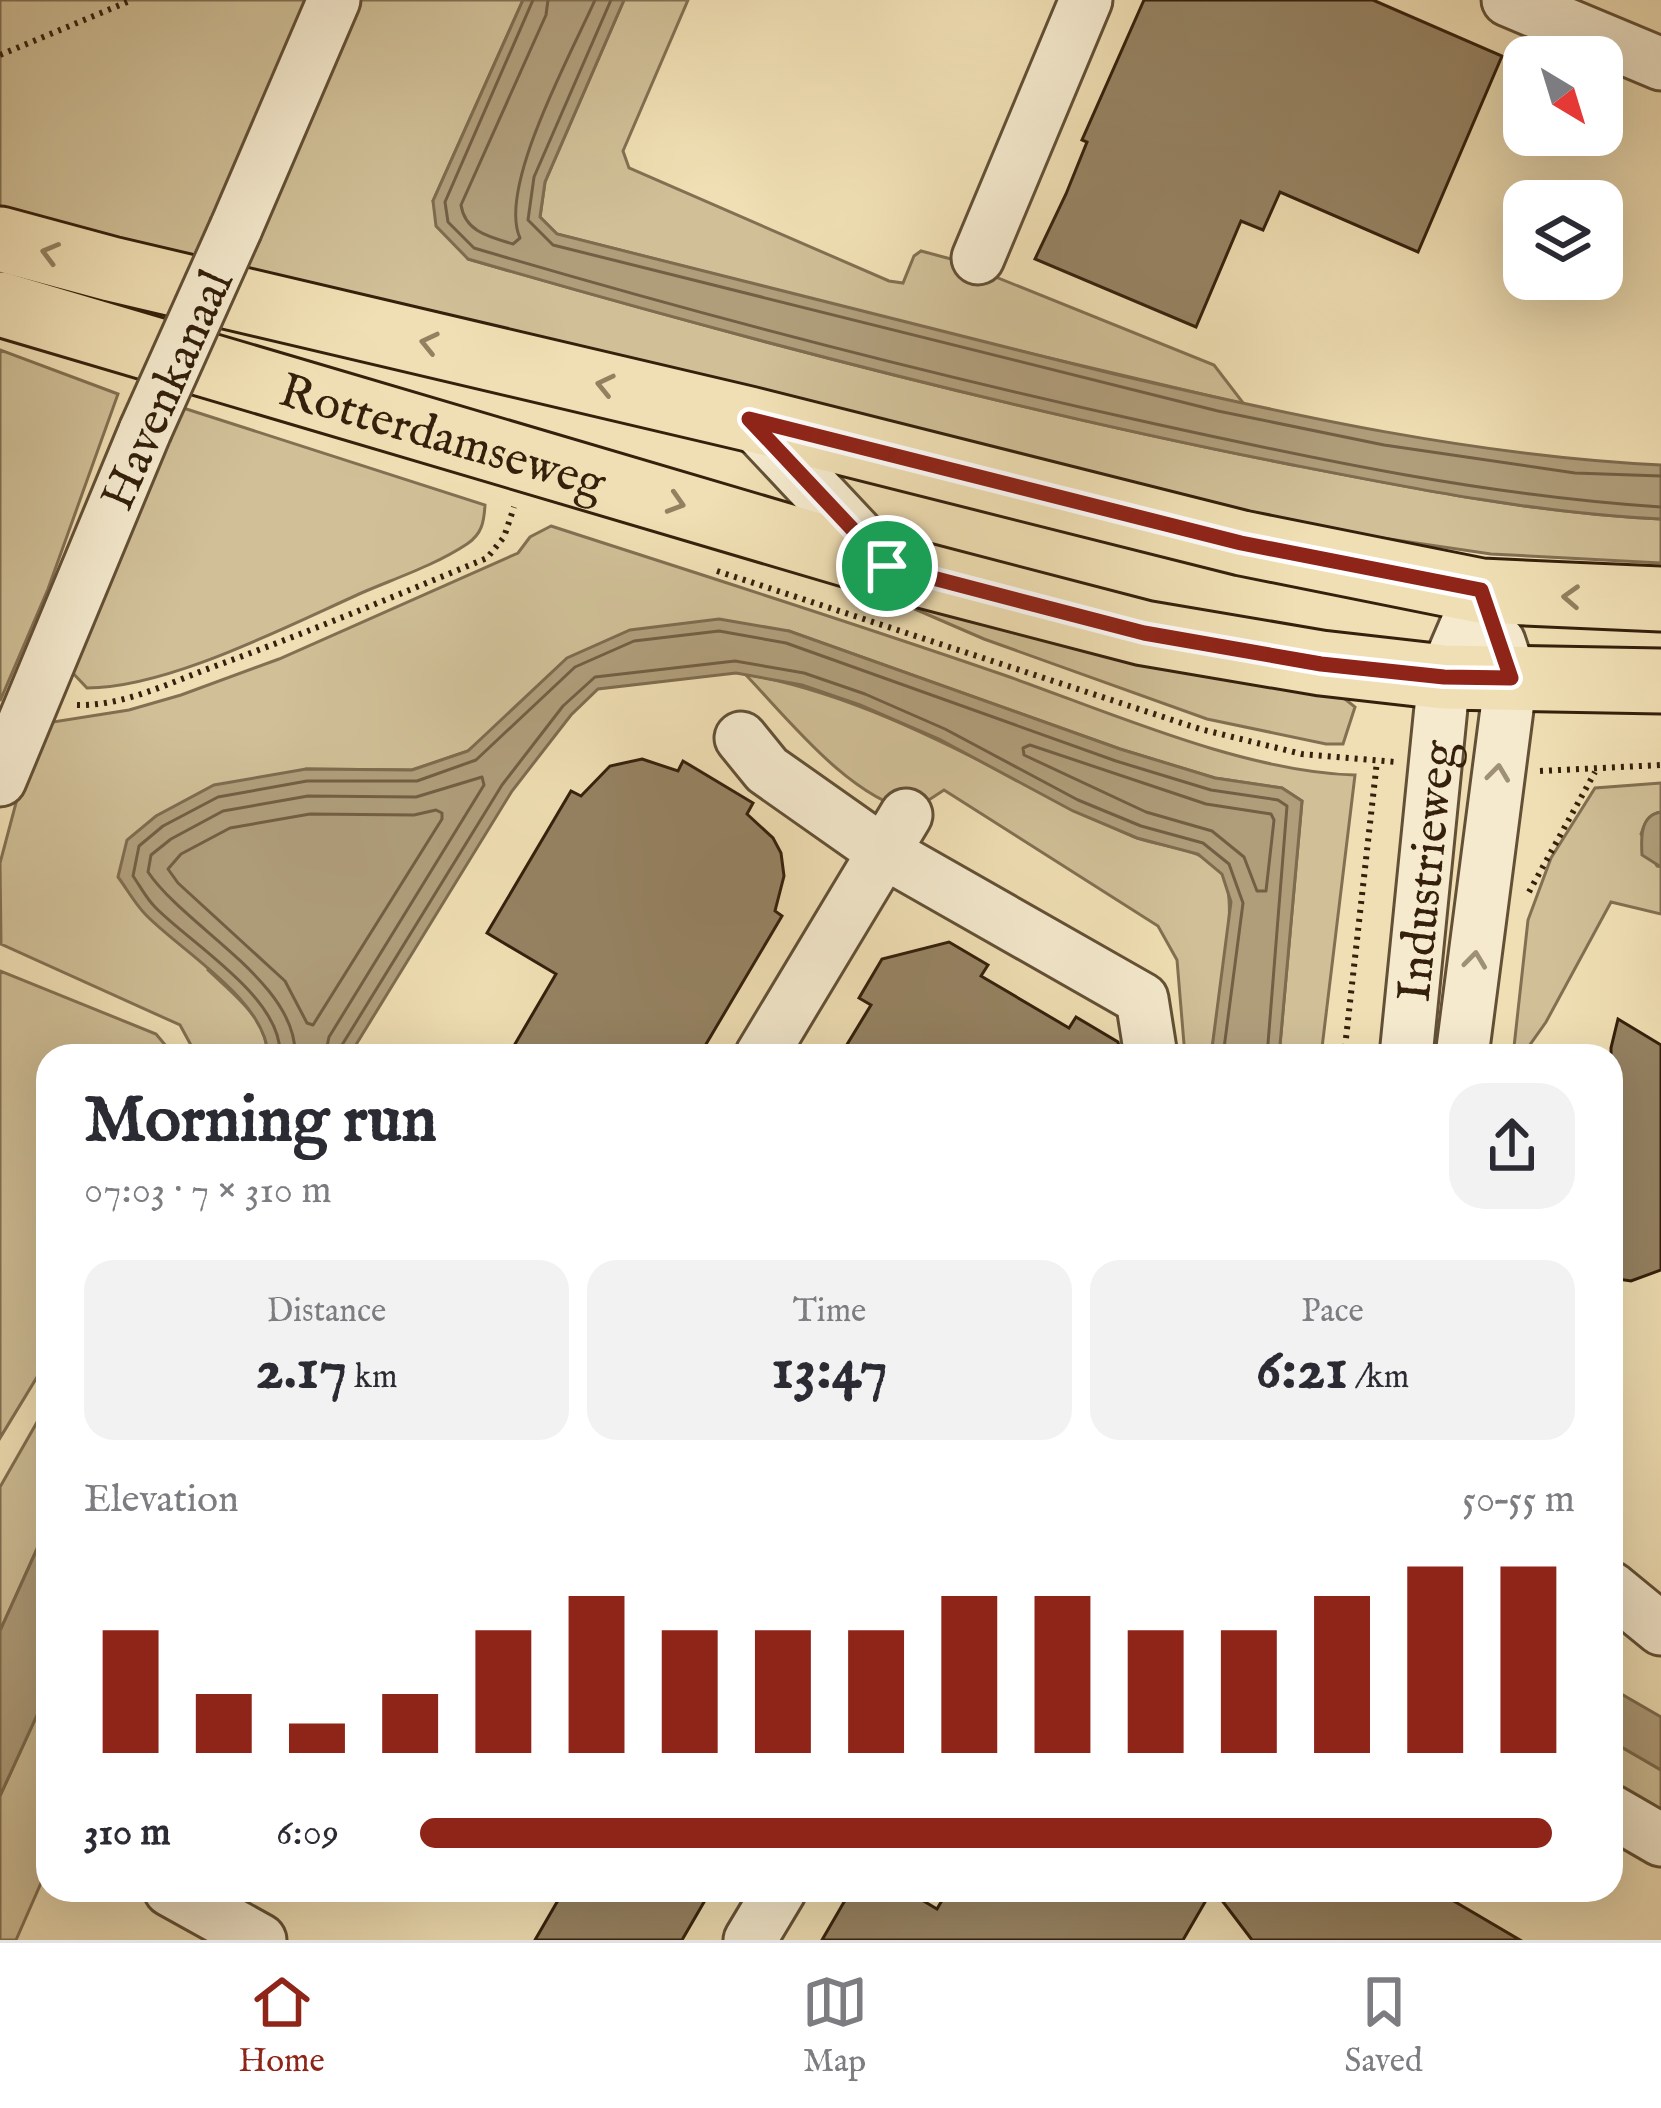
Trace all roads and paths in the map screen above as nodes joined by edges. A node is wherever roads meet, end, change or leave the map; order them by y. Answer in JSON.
{"nodes":[{"id":1,"x":132,"y":0,"type":"edge"},
{"id":2,"x":334,"y":0,"type":"edge"},
{"id":3,"x":1086,"y":0,"type":"edge"},
{"id":4,"x":1508,"y":0,"type":"edge"},
{"id":5,"x":0,"y":55,"type":"edge"},
{"id":6,"x":1661,"y":64,"type":"edge"},
{"id":7,"x":0,"y":239,"type":"edge"},
{"id":8,"x":978,"y":258,"type":"dead end"},
{"id":9,"x":0,"y":304,"type":"edge"},
{"id":10,"x":749,"y":419,"type":"junction"},
{"id":11,"x":516,"y":501,"type":"dead end"},
{"id":12,"x":887,"y":566,"type":"junction"},
{"id":13,"x":1481,"y":590,"type":"junction"},
{"id":14,"x":1661,"y":599,"type":"edge"},
{"id":15,"x":1444,"y":677,"type":"junction"},
{"id":16,"x":1511,"y":678,"type":"junction"},
{"id":17,"x":1661,"y":681,"type":"edge"},
{"id":18,"x":32,"y":699,"type":"junction"},
{"id":19,"x":742,"y":738,"type":"dead end"},
{"id":20,"x":1377,"y":761,"type":"dead end"},
{"id":21,"x":1661,"y":765,"type":"edge"},
{"id":22,"x":1,"y":772,"type":"edge"},
{"id":23,"x":894,"y":833,"type":"junction"},
{"id":24,"x":1529,"y":892,"type":"dead end"},
{"id":25,"x":768,"y":1044,"type":"edge"},
{"id":26,"x":1149,"y":1044,"type":"edge"},
{"id":27,"x":1345,"y":1044,"type":"edge"},
{"id":28,"x":1407,"y":1044,"type":"edge"},
{"id":29,"x":1464,"y":1044,"type":"edge"},
{"id":30,"x":1623,"y":1598,"type":"edge"},
{"id":31,"x":1623,"y":1626,"type":"edge"},
{"id":32,"x":1661,"y":1630,"type":"edge"},
{"id":33,"x":1661,"y":1644,"type":"edge"},
{"id":34,"x":1623,"y":1818,"type":"edge"},
{"id":35,"x":1661,"y":1840,"type":"edge"},
{"id":36,"x":205,"y":1902,"type":"edge"},
{"id":37,"x":772,"y":1902,"type":"edge"},
{"id":38,"x":257,"y":1920,"type":"edge"},
{"id":39,"x":750,"y":1940,"type":"edge"}],
"edges":[{"from":1,"to":5,"type":"path"},
{"from":2,"to":18,"type":"street","name":"Havenkanaal","bridge":true},
{"from":3,"to":8,"type":"street"},
{"from":4,"to":6,"type":"street"},
{"from":10,"to":7,"type":"main road","name":"Rotterdamseweg","one_way":true},
{"from":9,"to":12,"type":"main road","name":"Rotterdamseweg","one_way":true},
{"from":10,"to":12,"type":"street"},
{"from":10,"to":13,"type":"main road","name":"Rotterdamseweg"},
{"from":11,"to":18,"type":"path"},
{"from":12,"to":15,"type":"main road","name":"Rotterdamseweg"},
{"from":14,"to":13,"type":"main road","name":"Rotterdamseweg","one_way":true},
{"from":13,"to":15,"type":"street","name":"Industrieweg"},
{"from":13,"to":16,"type":"street","name":"Industrieweg"},
{"from":15,"to":16,"type":"main road","name":"Rotterdamseweg"},
{"from":15,"to":28,"type":"street","name":"Industrieweg"},
{"from":16,"to":17,"type":"main road","name":"Rotterdamseweg"},
{"from":29,"to":16,"type":"street","name":"Industrieweg","one_way":true},
{"from":18,"to":22,"type":"street","name":"Havenkanaal"},
{"from":19,"to":23,"type":"street"},
{"from":20,"to":27,"type":"path","name":"Industrieweg"},
{"from":21,"to":24,"type":"path"},
{"from":23,"to":25,"type":"street"},
{"from":23,"to":26,"type":"street"},
{"from":30,"to":32,"type":"street"},
{"from":31,"to":33,"type":"street"},
{"from":34,"to":35,"type":"street"},
{"from":36,"to":38,"type":"street"},
{"from":37,"to":39,"type":"street"}]}
